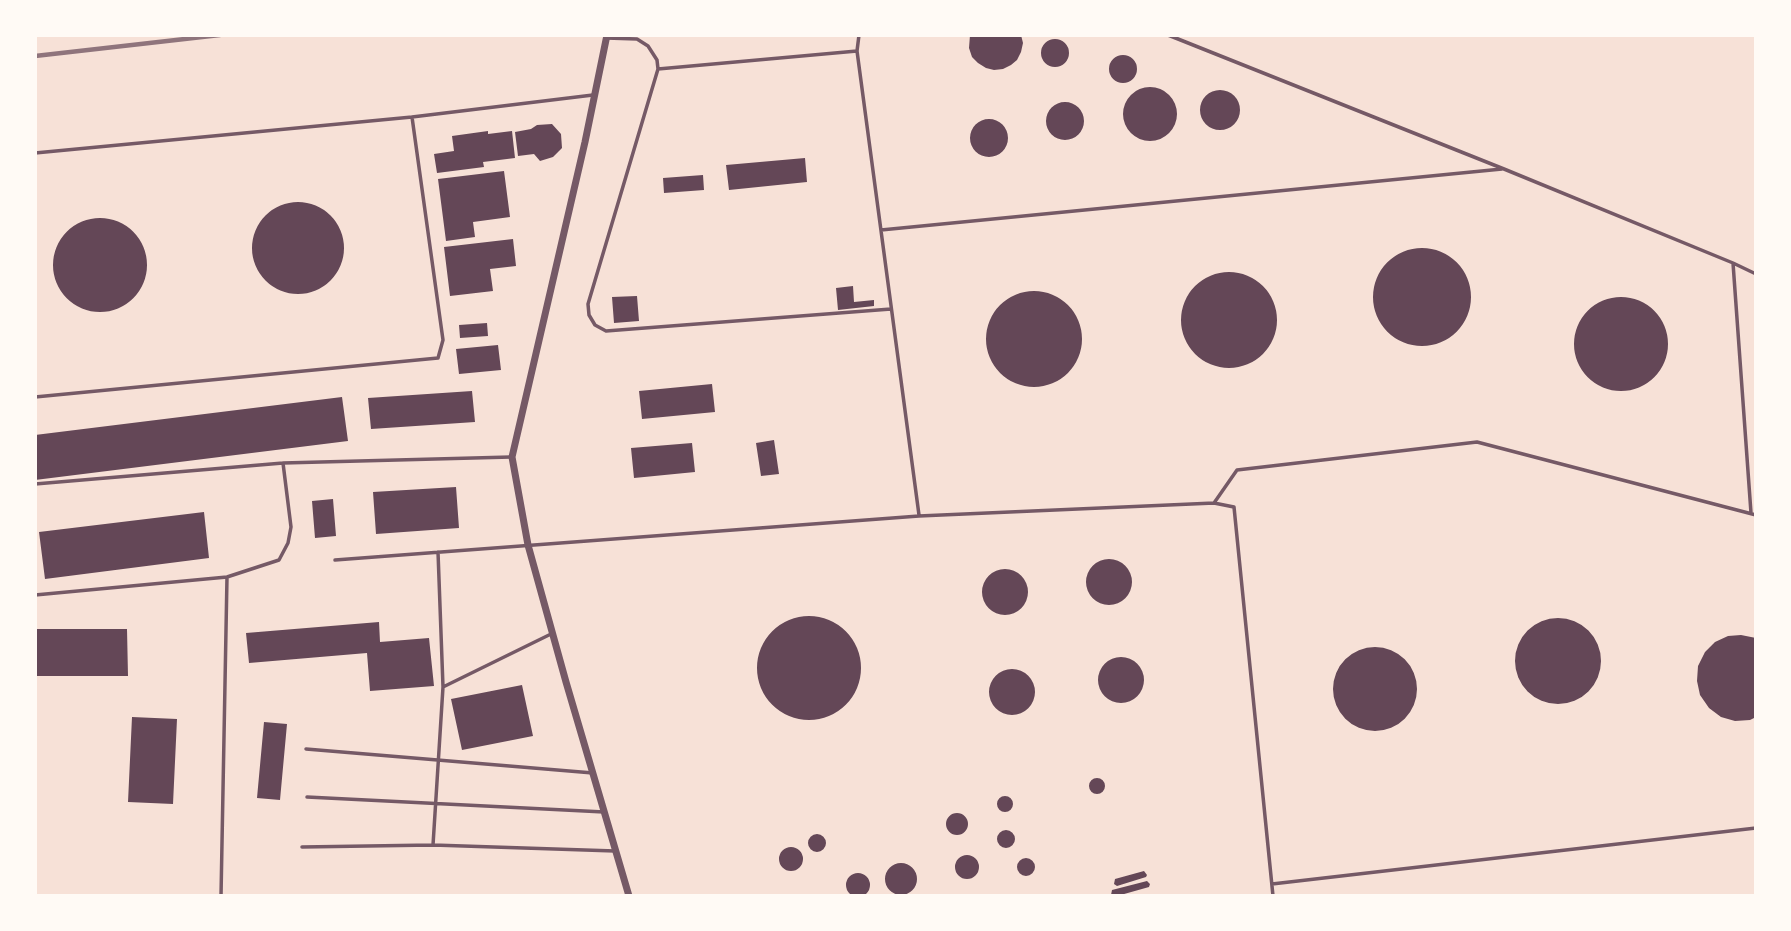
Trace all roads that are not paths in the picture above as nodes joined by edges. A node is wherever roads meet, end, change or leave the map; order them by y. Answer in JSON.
{"nodes":[{"id":1,"x":859,"y":35,"type":"edge"},
{"id":2,"x":1168,"y":35,"type":"edge"},
{"id":3,"x":607,"y":36,"type":"edge"},
{"id":4,"x":857,"y":51,"type":"junction"},
{"id":5,"x":658,"y":69,"type":"junction"},
{"id":6,"x":593,"y":95,"type":"junction"},
{"id":7,"x":412,"y":117,"type":"junction"},
{"id":8,"x":35,"y":153,"type":"edge"},
{"id":9,"x":1504,"y":169,"type":"junction"},
{"id":10,"x":881,"y":230,"type":"junction"},
{"id":11,"x":1733,"y":263,"type":"junction"},
{"id":12,"x":1756,"y":274,"type":"edge"},
{"id":13,"x":891,"y":309,"type":"junction"},
{"id":14,"x":35,"y":397,"type":"edge"},
{"id":15,"x":512,"y":457,"type":"junction"},
{"id":16,"x":283,"y":463,"type":"junction"},
{"id":17,"x":35,"y":484,"type":"edge"},
{"id":18,"x":1214,"y":503,"type":"junction"},
{"id":19,"x":1754,"y":514,"type":"edge"},
{"id":20,"x":919,"y":516,"type":"junction"},
{"id":21,"x":528,"y":545,"type":"junction"},
{"id":22,"x":438,"y":552,"type":"junction"},
{"id":23,"x":335,"y":560,"type":"dead end"},
{"id":24,"x":228,"y":577,"type":"junction"},
{"id":25,"x":35,"y":595,"type":"edge"},
{"id":26,"x":552,"y":633,"type":"junction"},
{"id":27,"x":443,"y":687,"type":"junction"},
{"id":28,"x":306,"y":750,"type":"dead end"},
{"id":29,"x":439,"y":760,"type":"junction"},
{"id":30,"x":593,"y":773,"type":"junction"},
{"id":31,"x":307,"y":797,"type":"dead end"},
{"id":32,"x":435,"y":803,"type":"junction"},
{"id":33,"x":604,"y":812,"type":"junction"},
{"id":34,"x":1756,"y":828,"type":"edge"},
{"id":35,"x":433,"y":845,"type":"junction"},
{"id":36,"x":302,"y":846,"type":"dead end"},
{"id":37,"x":615,"y":851,"type":"junction"},
{"id":38,"x":1272,"y":884,"type":"junction"},
{"id":39,"x":221,"y":896,"type":"edge"},
{"id":40,"x":629,"y":896,"type":"edge"},
{"id":41,"x":1273,"y":896,"type":"edge"}],
"edges":[{"from":1,"to":4,"type":"lane"},
{"from":2,"to":9,"type":"lane"},
{"from":3,"to":5,"type":"lane"},
{"from":3,"to":6,"type":"street"},
{"from":4,"to":5,"type":"lane"},
{"from":4,"to":10,"type":"lane"},
{"from":5,"to":13,"type":"lane"},
{"from":6,"to":7,"type":"lane"},
{"from":6,"to":15,"type":"street"},
{"from":7,"to":8,"type":"lane"},
{"from":7,"to":14,"type":"lane"},
{"from":9,"to":10,"type":"lane"},
{"from":9,"to":11,"type":"lane"},
{"from":10,"to":13,"type":"lane"},
{"from":11,"to":12,"type":"lane"},
{"from":11,"to":19,"type":"lane"},
{"from":13,"to":20,"type":"lane"},
{"from":15,"to":16,"type":"lane"},
{"from":15,"to":21,"type":"street"},
{"from":16,"to":17,"type":"lane"},
{"from":16,"to":24,"type":"lane"},
{"from":18,"to":19,"type":"lane"},
{"from":18,"to":20,"type":"lane"},
{"from":18,"to":38,"type":"lane"},
{"from":20,"to":21,"type":"lane"},
{"from":21,"to":22,"type":"lane"},
{"from":21,"to":26,"type":"street"},
{"from":22,"to":23,"type":"lane"},
{"from":22,"to":27,"type":"lane"},
{"from":24,"to":25,"type":"lane"},
{"from":24,"to":39,"type":"lane"},
{"from":26,"to":27,"type":"lane"},
{"from":26,"to":30,"type":"street"},
{"from":27,"to":29,"type":"lane"},
{"from":28,"to":29,"type":"lane"},
{"from":29,"to":30,"type":"lane"},
{"from":29,"to":32,"type":"lane"},
{"from":30,"to":33,"type":"street"},
{"from":31,"to":32,"type":"lane"},
{"from":32,"to":33,"type":"lane"},
{"from":32,"to":35,"type":"lane"},
{"from":33,"to":37,"type":"street"},
{"from":34,"to":38,"type":"lane"},
{"from":35,"to":36,"type":"lane"},
{"from":35,"to":37,"type":"lane"},
{"from":37,"to":40,"type":"street"},
{"from":38,"to":41,"type":"lane"}]}
